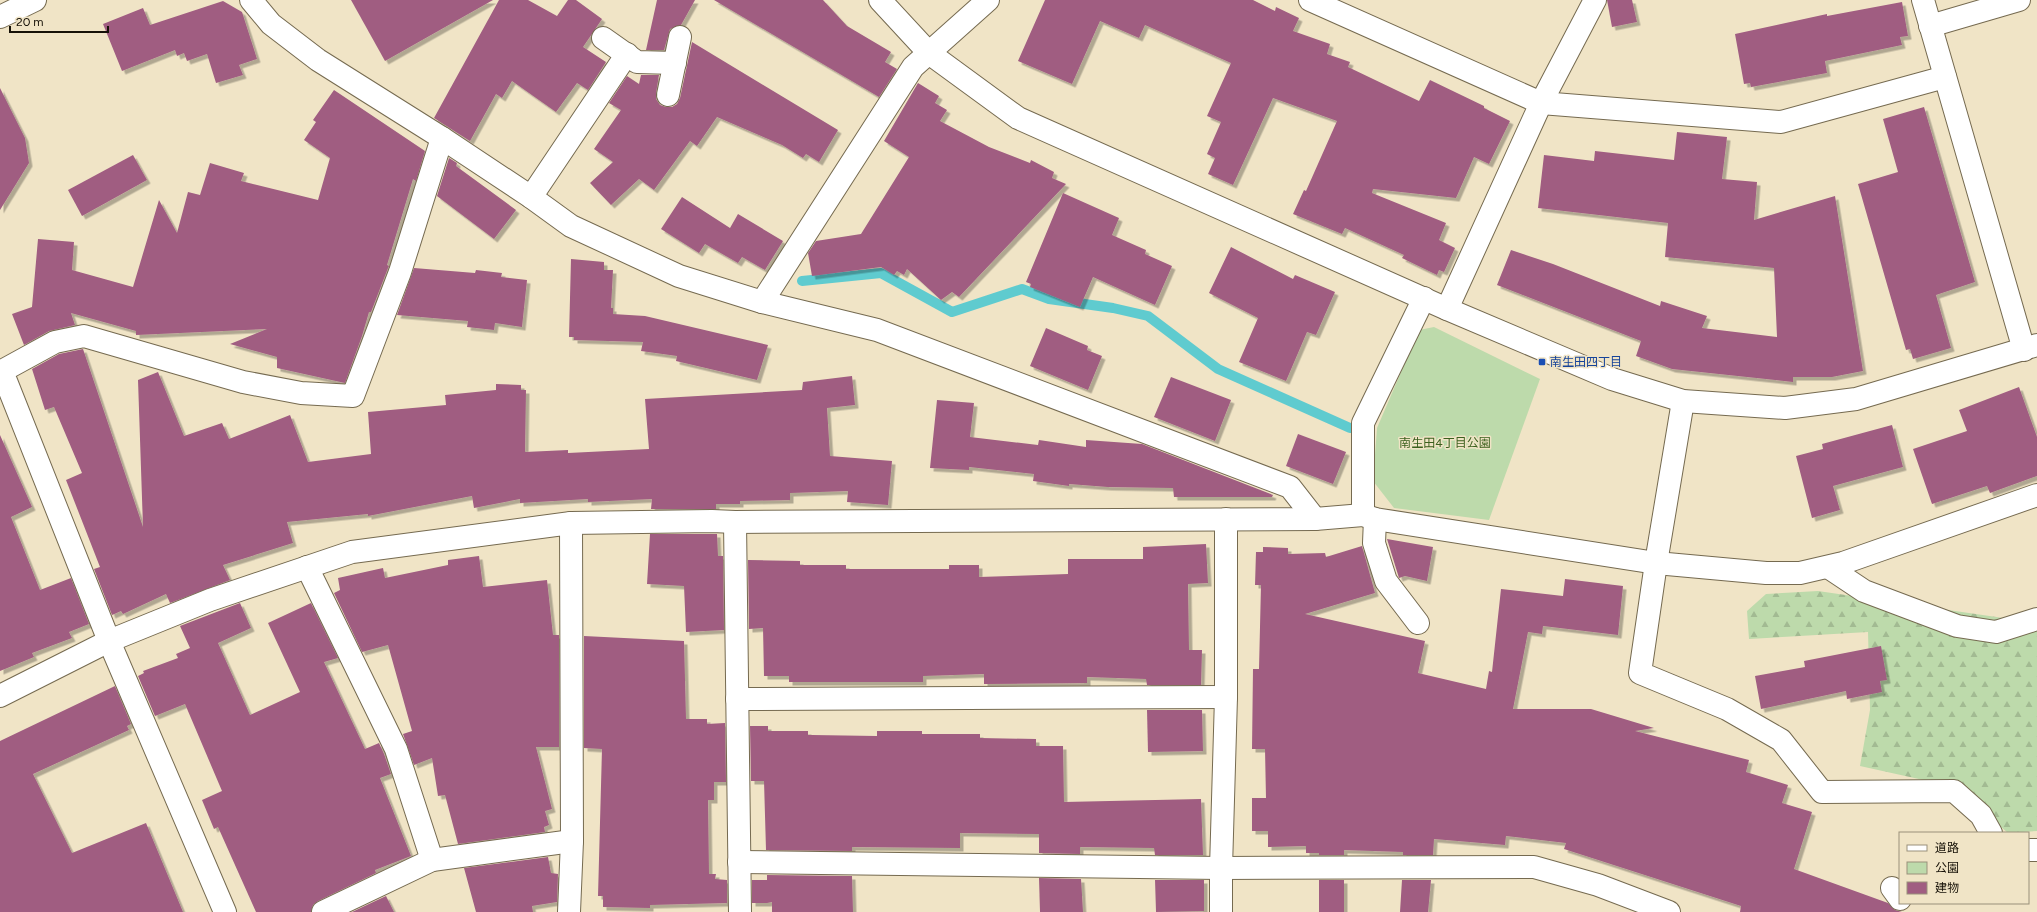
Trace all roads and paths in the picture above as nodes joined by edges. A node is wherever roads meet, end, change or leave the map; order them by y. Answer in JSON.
{"nodes":[{"id":1,"x":35,"y":0,"type":"edge"},
{"id":2,"x":251,"y":0,"type":"edge"},
{"id":3,"x":880,"y":0,"type":"edge"},
{"id":4,"x":988,"y":0,"type":"edge"},
{"id":5,"x":1595,"y":0,"type":"edge"},
{"id":6,"x":1923,"y":0,"type":"edge"},
{"id":7,"x":2019,"y":0,"type":"edge"},
{"id":8,"x":1314,"y":1,"type":"edge"},
{"id":9,"x":0,"y":17,"type":"edge"},
{"id":10,"x":1930,"y":26,"type":"junction"},
{"id":11,"x":680,"y":37,"type":"dead end"},
{"id":12,"x":603,"y":38,"type":"dead end"},
{"id":13,"x":929,"y":53,"type":"junction"},
{"id":14,"x":627,"y":54,"type":"junction"},
{"id":15,"x":675,"y":63,"type":"junction"},
{"id":16,"x":1945,"y":77,"type":"junction"},
{"id":17,"x":668,"y":95,"type":"dead end"},
{"id":18,"x":1541,"y":103,"type":"junction"},
{"id":19,"x":442,"y":138,"type":"junction"},
{"id":20,"x":531,"y":197,"type":"junction"},
{"id":21,"x":1424,"y":298,"type":"junction"},
{"id":22,"x":762,"y":302,"type":"junction"},
{"id":23,"x":1447,"y":309,"type":"junction"},
{"id":24,"x":2030,"y":348,"type":"edge"},
{"id":25,"x":1683,"y":401,"type":"junction"},
{"id":26,"x":2037,"y":495,"type":"edge"},
{"id":27,"x":1369,"y":517,"type":"junction"},
{"id":28,"x":1226,"y":519,"type":"junction"},
{"id":29,"x":1315,"y":519,"type":"junction"},
{"id":30,"x":735,"y":522,"type":"junction"},
{"id":31,"x":571,"y":523,"type":"junction"},
{"id":32,"x":1656,"y":563,"type":"junction"},
{"id":33,"x":307,"y":567,"type":"junction"},
{"id":34,"x":1828,"y":567,"type":"junction"},
{"id":35,"x":2037,"y":619,"type":"edge"},
{"id":36,"x":1418,"y":623,"type":"dead end"},
{"id":37,"x":109,"y":641,"type":"junction"},
{"id":38,"x":0,"y":696,"type":"edge"},
{"id":39,"x":1226,"y":697,"type":"junction"},
{"id":40,"x":737,"y":699,"type":"junction"},
{"id":41,"x":1990,"y":832,"type":"edge"},
{"id":42,"x":572,"y":841,"type":"junction"},
{"id":43,"x":432,"y":860,"type":"junction"},
{"id":44,"x":739,"y":862,"type":"junction"},
{"id":45,"x":1221,"y":868,"type":"junction"},
{"id":46,"x":225,"y":912,"type":"edge"},
{"id":47,"x":323,"y":912,"type":"edge"},
{"id":48,"x":569,"y":912,"type":"edge"},
{"id":49,"x":740,"y":912,"type":"edge"},
{"id":50,"x":1221,"y":912,"type":"edge"},
{"id":51,"x":1669,"y":912,"type":"edge"}],
"edges":[{"from":1,"to":9,"type":"street"},
{"from":2,"to":19,"type":"street"},
{"from":3,"to":13,"type":"street"},
{"from":4,"to":13,"type":"street"},
{"from":5,"to":18,"type":"street"},
{"from":6,"to":10,"type":"street"},
{"from":7,"to":10,"type":"street"},
{"from":8,"to":18,"type":"street"},
{"from":10,"to":16,"type":"street"},
{"from":11,"to":15,"type":"street"},
{"from":12,"to":14,"type":"street"},
{"from":13,"to":21,"type":"street"},
{"from":13,"to":22,"type":"street"},
{"from":14,"to":15,"type":"street"},
{"from":14,"to":20,"type":"street"},
{"from":15,"to":17,"type":"street"},
{"from":16,"to":18,"type":"street"},
{"from":16,"to":24,"type":"street"},
{"from":18,"to":23,"type":"street"},
{"from":19,"to":20,"type":"street"},
{"from":19,"to":37,"type":"street"},
{"from":20,"to":22,"type":"street"},
{"from":21,"to":23,"type":"street"},
{"from":21,"to":27,"type":"street"},
{"from":22,"to":29,"type":"street"},
{"from":23,"to":25,"type":"street"},
{"from":24,"to":25,"type":"street"},
{"from":25,"to":32,"type":"street"},
{"from":26,"to":34,"type":"street"},
{"from":27,"to":29,"type":"street"},
{"from":27,"to":32,"type":"street"},
{"from":27,"to":36,"type":"street"},
{"from":28,"to":29,"type":"street"},
{"from":28,"to":30,"type":"street"},
{"from":28,"to":39,"type":"street"},
{"from":30,"to":31,"type":"street"},
{"from":30,"to":40,"type":"street"},
{"from":31,"to":33,"type":"street"},
{"from":31,"to":42,"type":"street"},
{"from":32,"to":34,"type":"street"},
{"from":32,"to":41,"type":"street"},
{"from":33,"to":37,"type":"street"},
{"from":33,"to":43,"type":"street"},
{"from":34,"to":35,"type":"street"},
{"from":37,"to":38,"type":"street"},
{"from":37,"to":46,"type":"street"},
{"from":39,"to":40,"type":"street"},
{"from":39,"to":45,"type":"street"},
{"from":40,"to":44,"type":"street"},
{"from":42,"to":43,"type":"street"},
{"from":42,"to":48,"type":"street"},
{"from":43,"to":47,"type":"street"},
{"from":44,"to":45,"type":"street"},
{"from":44,"to":49,"type":"street"},
{"from":45,"to":50,"type":"street"},
{"from":45,"to":51,"type":"street"}]}
